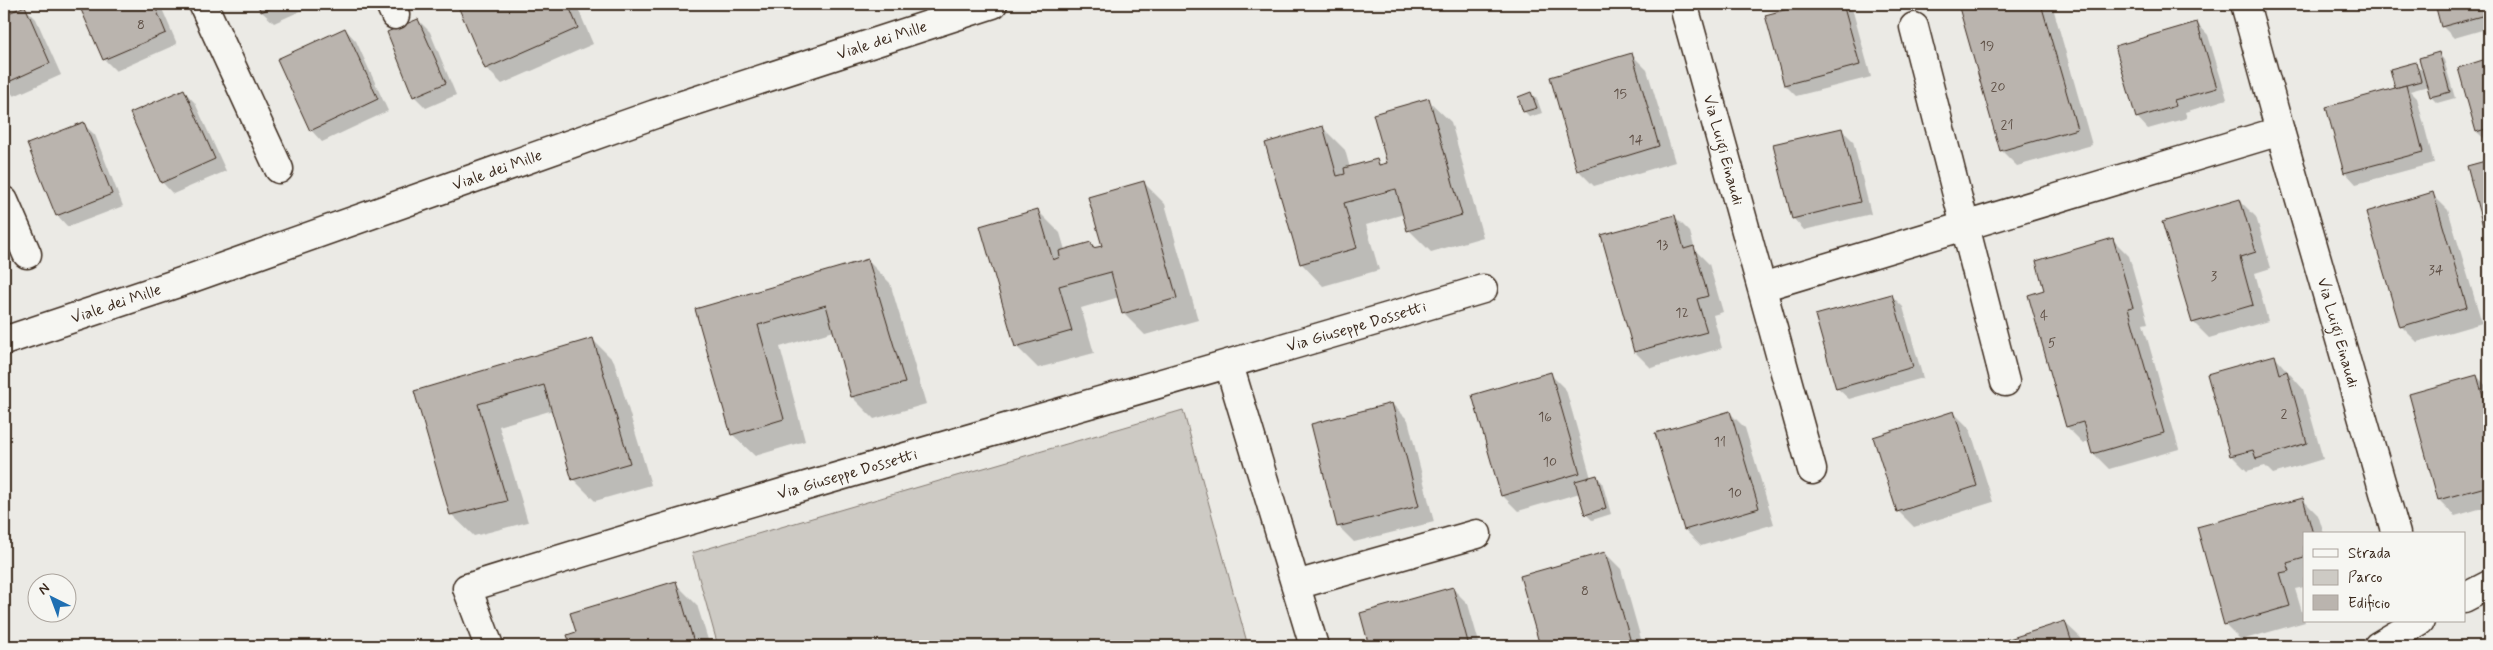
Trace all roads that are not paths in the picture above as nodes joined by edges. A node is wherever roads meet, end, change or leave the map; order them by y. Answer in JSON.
{"nodes":[{"id":1,"x":203,"y":4,"type":"edge"},
{"id":2,"x":993,"y":4,"type":"edge"},
{"id":3,"x":2244,"y":4,"type":"edge"},
{"id":4,"x":1686,"y":14,"type":"dead end"},
{"id":5,"x":1914,"y":27,"type":"dead end"},
{"id":6,"x":2280,"y":132,"type":"junction"},
{"id":7,"x":279,"y":170,"type":"dead end"},
{"id":8,"x":4,"y":201,"type":"edge"},
{"id":9,"x":1964,"y":226,"type":"junction"},
{"id":10,"x":27,"y":254,"type":"dead end"},
{"id":11,"x":1762,"y":287,"type":"junction"},
{"id":12,"x":1483,"y":289,"type":"dead end"},
{"id":13,"x":4,"y":341,"type":"edge"},
{"id":14,"x":1229,"y":365,"type":"junction"},
{"id":15,"x":2005,"y":382,"type":"dead end"},
{"id":16,"x":1812,"y":470,"type":"dead end"},
{"id":17,"x":2395,"y":532,"type":"edge"},
{"id":18,"x":1477,"y":534,"type":"dead end"},
{"id":19,"x":1296,"y":585,"type":"junction"},
{"id":20,"x":2489,"y":585,"type":"edge"},
{"id":21,"x":2466,"y":597,"type":"edge"},
{"id":22,"x":2418,"y":622,"type":"edge"},
{"id":23,"x":489,"y":646,"type":"edge"},
{"id":24,"x":1314,"y":646,"type":"edge"},
{"id":25,"x":2378,"y":646,"type":"edge"}],
"edges":[{"from":1,"to":7,"type":"street"},
{"from":2,"to":13,"type":"street","name":"Viale dei Mille"},
{"from":3,"to":6,"type":"street","name":"Via Luigi Einaudi"},
{"from":4,"to":11,"type":"street","name":"Via Luigi Einaudi"},
{"from":5,"to":9,"type":"street"},
{"from":6,"to":9,"type":"street"},
{"from":6,"to":17,"type":"street","name":"Via Luigi Einaudi"},
{"from":8,"to":10,"type":"street"},
{"from":9,"to":11,"type":"street"},
{"from":9,"to":15,"type":"street"},
{"from":11,"to":16,"type":"street","name":"Via Luigi Einaudi"},
{"from":12,"to":14,"type":"street","name":"Via Giuseppe Dossetti"},
{"from":14,"to":19,"type":"street"},
{"from":14,"to":23,"type":"street","name":"Via Giuseppe Dossetti"},
{"from":18,"to":19,"type":"street"},
{"from":19,"to":24,"type":"street"},
{"from":20,"to":21,"type":"street"},
{"from":22,"to":25,"type":"street"}]}
